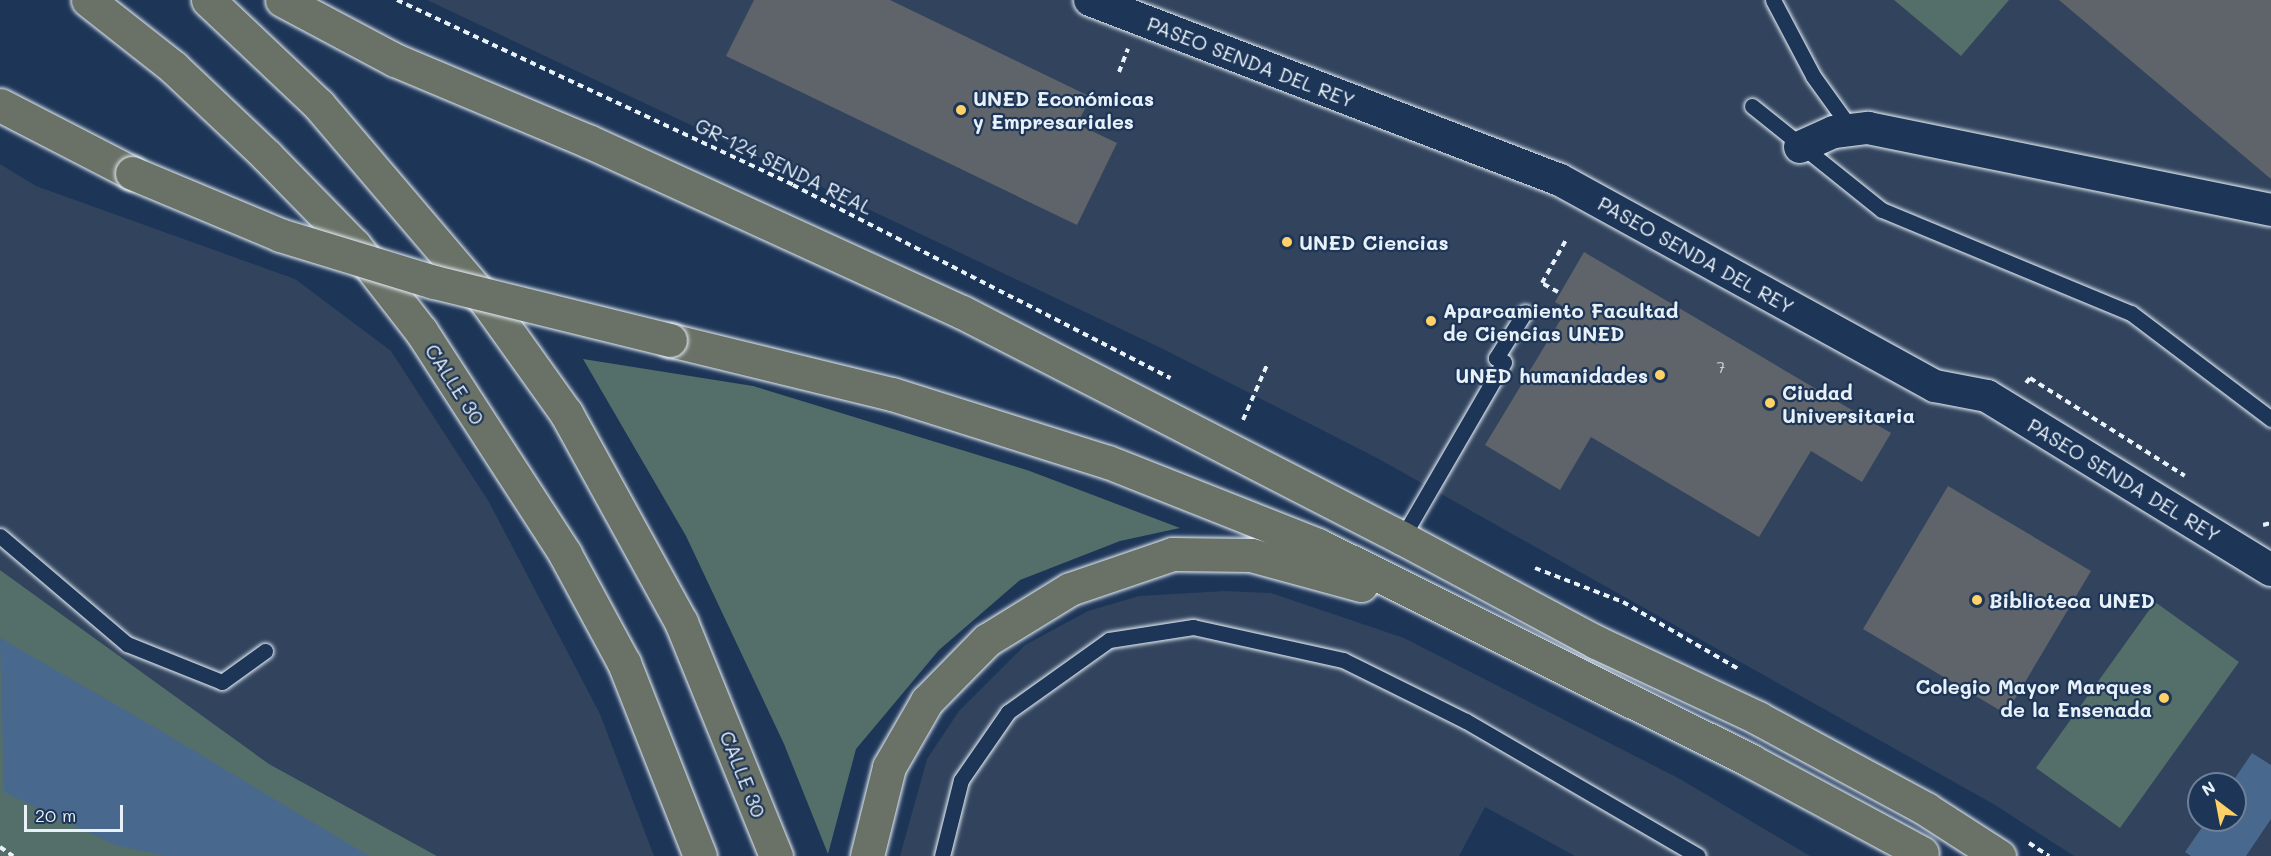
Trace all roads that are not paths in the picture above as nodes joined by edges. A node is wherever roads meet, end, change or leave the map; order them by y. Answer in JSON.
{"nodes":[{"id":1,"x":88,"y":0,"type":"edge"},
{"id":2,"x":208,"y":0,"type":"edge"},
{"id":3,"x":282,"y":0,"type":"edge"},
{"id":4,"x":1090,"y":0,"type":"edge"},
{"id":5,"x":1773,"y":0,"type":"edge"},
{"id":6,"x":0,"y":105,"type":"edge"},
{"id":7,"x":1752,"y":106,"type":"dead end"},
{"id":8,"x":1852,"y":130,"type":"junction"},
{"id":9,"x":1800,"y":147,"type":"junction"},
{"id":10,"x":2271,"y":210,"type":"edge"},
{"id":11,"x":1525,"y":312,"type":"dead end"},
{"id":12,"x":2271,"y":419,"type":"edge"},
{"id":13,"x":0,"y":536,"type":"edge"},
{"id":14,"x":1402,"y":538,"type":"junction"},
{"id":15,"x":2271,"y":570,"type":"edge"},
{"id":16,"x":265,"y":651,"type":"dead end"},
{"id":17,"x":1537,"y":652,"type":"junction"},
{"id":18,"x":1922,"y":855,"type":"edge"},
{"id":19,"x":700,"y":856,"type":"edge"},
{"id":20,"x":776,"y":856,"type":"edge"},
{"id":21,"x":867,"y":856,"type":"edge"},
{"id":22,"x":942,"y":856,"type":"edge"},
{"id":23,"x":1698,"y":856,"type":"edge"},
{"id":24,"x":1999,"y":856,"type":"edge"}],
"edges":[{"from":1,"to":19,"type":"main road","name":"CALLE 30"},
{"from":2,"to":20,"type":"main road","name":"CALLE 30"},
{"from":3,"to":14,"type":"main road"},
{"from":4,"to":15,"type":"street","name":"PASEO SENDA DEL REY"},
{"from":5,"to":8,"type":"lane"},
{"from":6,"to":17,"type":"main road","bridge":true},
{"from":7,"to":9,"type":"lane"},
{"from":8,"to":9,"type":"street"},
{"from":8,"to":10,"type":"street"},
{"from":9,"to":12,"type":"lane"},
{"from":11,"to":14,"type":"lane"},
{"from":13,"to":16,"type":"lane"},
{"from":14,"to":24,"type":"main road"},
{"from":17,"to":18,"type":"main road"},
{"from":17,"to":21,"type":"main road"},
{"from":22,"to":23,"type":"lane"}]}
